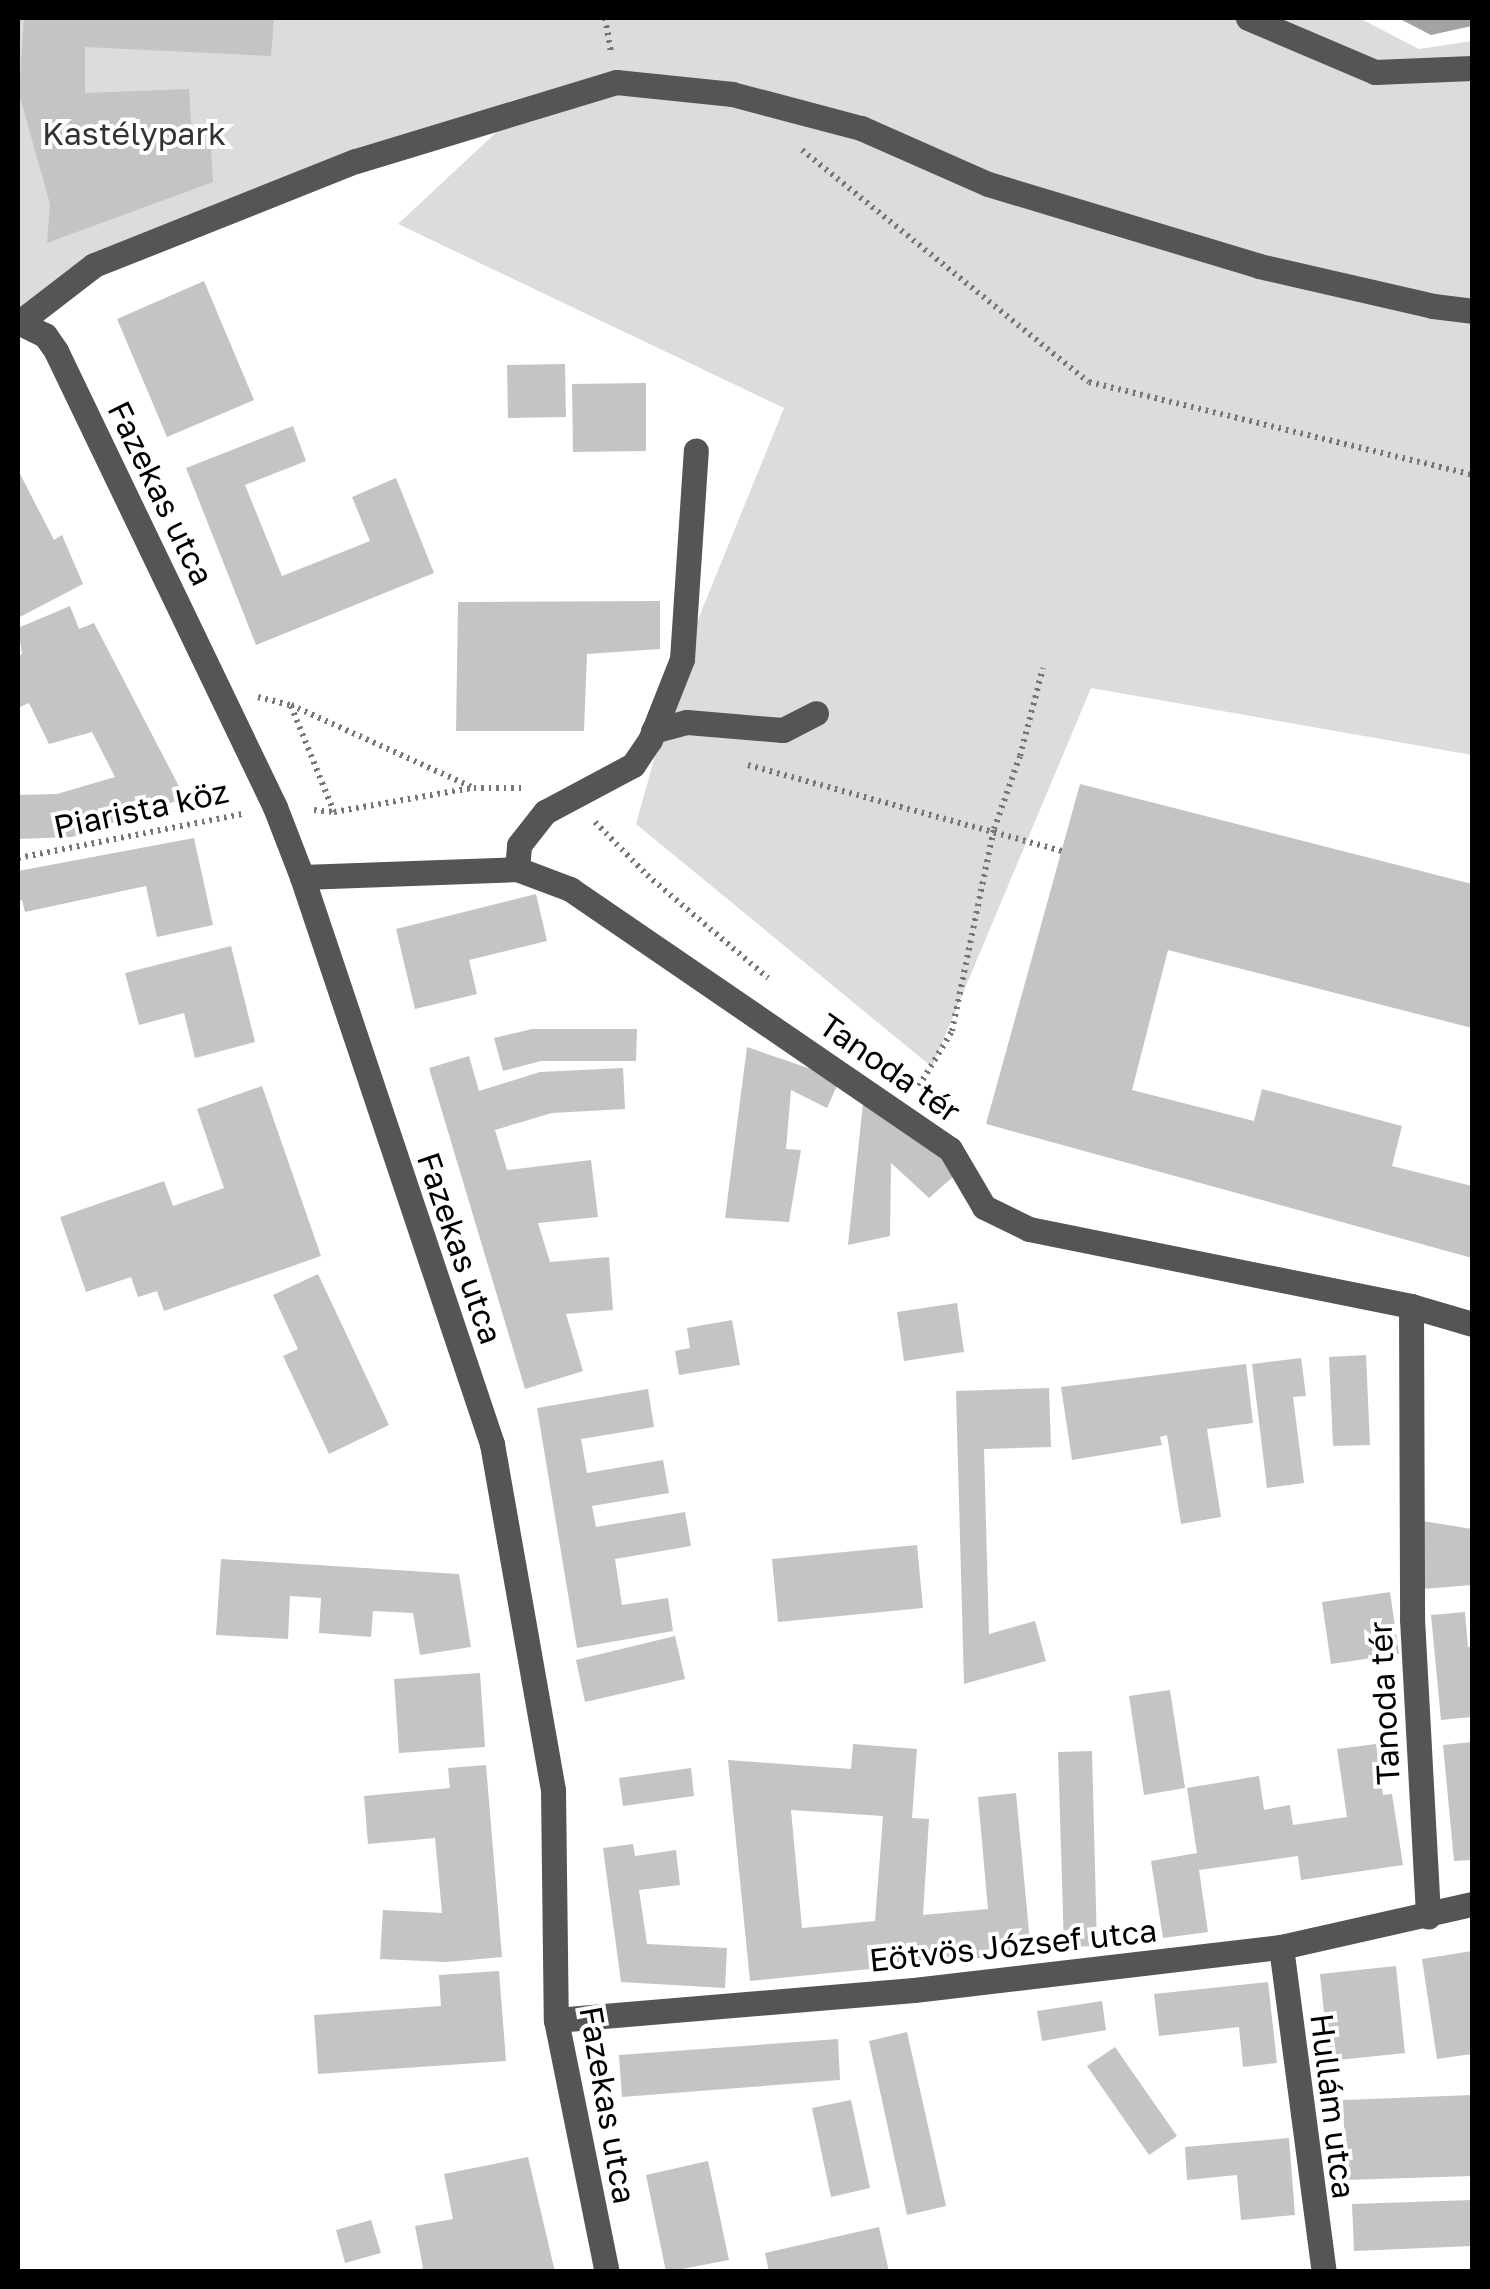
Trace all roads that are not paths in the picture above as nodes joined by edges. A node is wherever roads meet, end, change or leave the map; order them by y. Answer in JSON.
{"nodes":[{"id":1,"x":1248,"y":18,"type":"edge"},
{"id":2,"x":1472,"y":68,"type":"edge"},
{"id":3,"x":1472,"y":311,"type":"edge"},
{"id":4,"x":18,"y":322,"type":"edge"},
{"id":5,"x":696,"y":450,"type":"dead end"},
{"id":6,"x":816,"y":713,"type":"dead end"},
{"id":7,"x":653,"y":731,"type":"junction"},
{"id":8,"x":517,"y":869,"type":"junction"},
{"id":9,"x":302,"y":877,"type":"junction"},
{"id":10,"x":1410,"y":1306,"type":"junction"},
{"id":11,"x":1472,"y":1324,"type":"edge"},
{"id":12,"x":1472,"y":1904,"type":"edge"},
{"id":13,"x":1428,"y":1917,"type":"junction"},
{"id":14,"x":1281,"y":1947,"type":"junction"},
{"id":15,"x":556,"y":2020,"type":"junction"},
{"id":16,"x":607,"y":2272,"type":"edge"},
{"id":17,"x":1324,"y":2272,"type":"edge"}],
"edges":[{"from":1,"to":2,"type":"street"},
{"from":3,"to":4,"type":"street"},
{"from":4,"to":9,"type":"street","name":"Fazekas utca"},
{"from":5,"to":7,"type":"street"},
{"from":6,"to":7,"type":"street"},
{"from":7,"to":8,"type":"street"},
{"from":8,"to":9,"type":"street","name":"Tanoda tér"},
{"from":8,"to":10,"type":"street","name":"Tanoda tér"},
{"from":9,"to":15,"type":"street","name":"Fazekas utca"},
{"from":10,"to":11,"type":"street","name":"Tanoda tér"},
{"from":10,"to":13,"type":"street","name":"Tanoda tér"},
{"from":12,"to":13,"type":"street","name":"Eötvös József utca"},
{"from":13,"to":14,"type":"street","name":"Eötvös József utca"},
{"from":14,"to":15,"type":"street","name":"Eötvös József utca"},
{"from":14,"to":17,"type":"street","name":"Hullám utca"},
{"from":15,"to":16,"type":"street","name":"Fazekas utca"}]}
